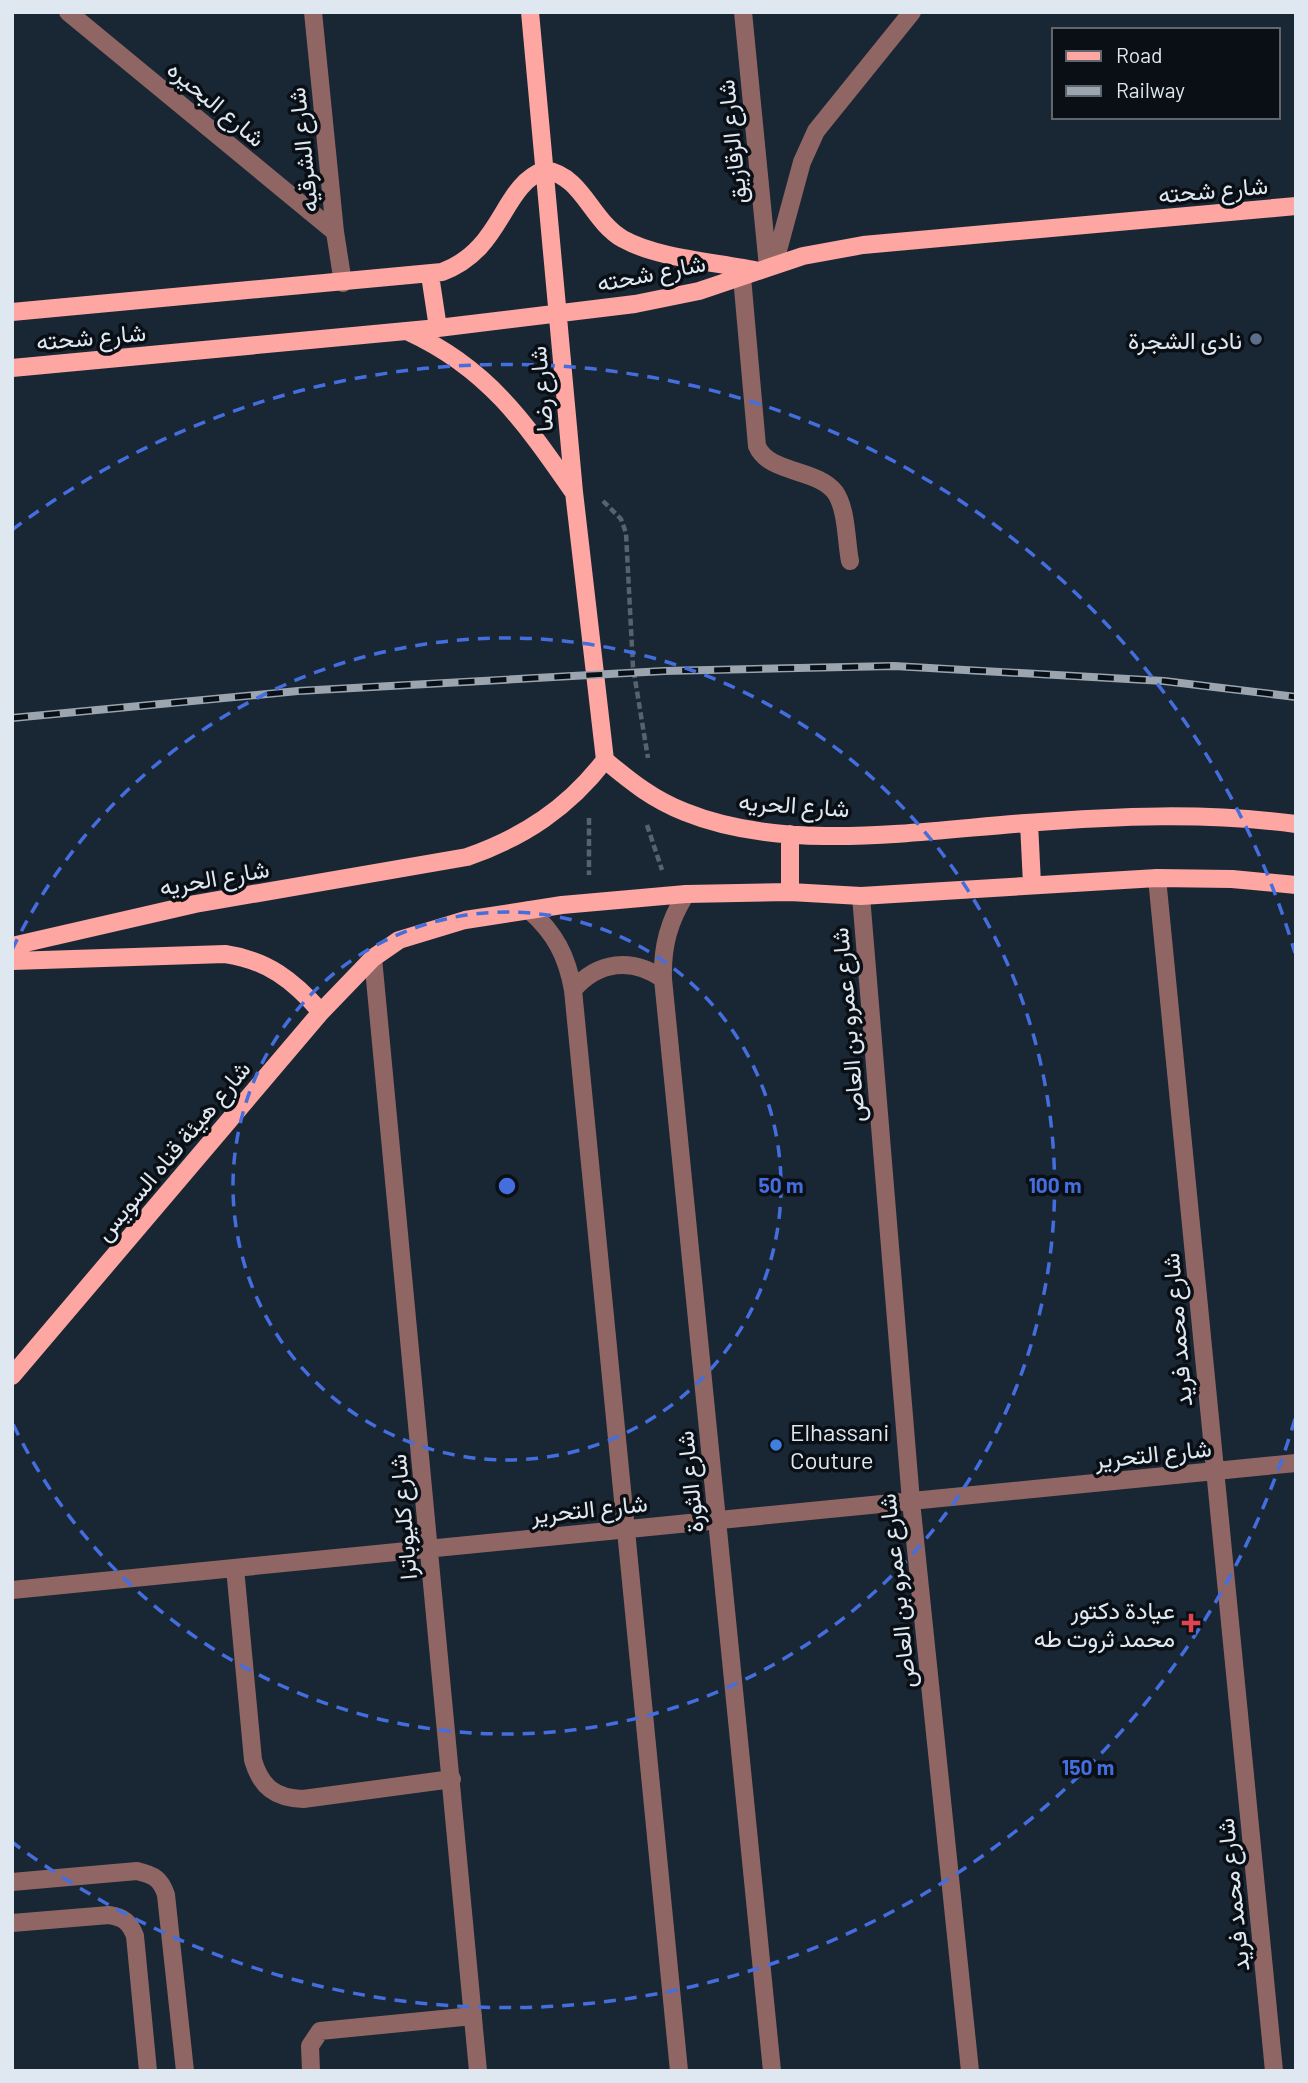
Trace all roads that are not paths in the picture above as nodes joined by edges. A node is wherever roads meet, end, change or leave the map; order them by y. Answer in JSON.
{"nodes":[{"id":1,"x":68,"y":12,"type":"edge"},
{"id":2,"x":313,"y":12,"type":"edge"},
{"id":3,"x":530,"y":12,"type":"edge"},
{"id":4,"x":743,"y":12,"type":"edge"},
{"id":5,"x":912,"y":12,"type":"edge"},
{"id":6,"x":545,"y":170,"type":"junction"},
{"id":7,"x":1296,"y":206,"type":"edge"},
{"id":8,"x":335,"y":232,"type":"junction"},
{"id":9,"x":761,"y":270,"type":"junction"},
{"id":10,"x":430,"y":275,"type":"junction"},
{"id":11,"x":344,"y":283,"type":"junction"},
{"id":12,"x":12,"y":312,"type":"edge"},
{"id":13,"x":557,"y":314,"type":"junction"},
{"id":14,"x":438,"y":328,"type":"junction"},
{"id":15,"x":406,"y":331,"type":"junction"},
{"id":16,"x":12,"y":368,"type":"edge"},
{"id":17,"x":574,"y":492,"type":"junction"},
{"id":18,"x":850,"y":561,"type":"dead end"},
{"id":19,"x":605,"y":760,"type":"junction"},
{"id":20,"x":1029,"y":822,"type":"junction"},
{"id":21,"x":1296,"y":824,"type":"edge"},
{"id":22,"x":790,"y":834,"type":"junction"},
{"id":23,"x":1157,"y":878,"type":"junction"},
{"id":24,"x":1032,"y":884,"type":"junction"},
{"id":25,"x":1296,"y":884,"type":"edge"},
{"id":26,"x":790,"y":892,"type":"junction"},
{"id":27,"x":686,"y":894,"type":"junction"},
{"id":28,"x":862,"y":895,"type":"junction"},
{"id":29,"x":529,"y":910,"type":"junction"},
{"id":30,"x":12,"y":946,"type":"edge"},
{"id":31,"x":373,"y":958,"type":"junction"},
{"id":32,"x":12,"y":961,"type":"edge"},
{"id":33,"x":663,"y":979,"type":"junction"},
{"id":34,"x":573,"y":990,"type":"junction"},
{"id":35,"x":321,"y":1012,"type":"junction"},
{"id":36,"x":12,"y":1377,"type":"edge"},
{"id":37,"x":1296,"y":1463,"type":"edge"},
{"id":38,"x":1214,"y":1471,"type":"junction"},
{"id":39,"x":911,"y":1501,"type":"junction"},
{"id":40,"x":717,"y":1520,"type":"junction"},
{"id":41,"x":628,"y":1529,"type":"junction"},
{"id":42,"x":430,"y":1549,"type":"junction"},
{"id":43,"x":235,"y":1568,"type":"junction"},
{"id":44,"x":12,"y":1590,"type":"edge"},
{"id":45,"x":452,"y":1779,"type":"junction"},
{"id":46,"x":12,"y":1882,"type":"edge"},
{"id":47,"x":12,"y":1923,"type":"edge"},
{"id":48,"x":473,"y":2016,"type":"junction"},
{"id":49,"x":148,"y":2071,"type":"edge"},
{"id":50,"x":185,"y":2071,"type":"edge"},
{"id":51,"x":311,"y":2071,"type":"edge"},
{"id":52,"x":478,"y":2071,"type":"edge"},
{"id":53,"x":679,"y":2071,"type":"edge"},
{"id":54,"x":772,"y":2071,"type":"edge"},
{"id":55,"x":970,"y":2071,"type":"edge"},
{"id":56,"x":1275,"y":2071,"type":"edge"}],
"edges":[{"from":1,"to":8,"type":"street","name":"شارع البحيره"},
{"from":2,"to":8,"type":"street","name":"شارع الشرقيه"},
{"from":3,"to":6,"type":"main road","name":"شارع رضا"},
{"from":4,"to":9,"type":"street","name":"شارع الزقازيق"},
{"from":5,"to":9,"type":"street"},
{"from":6,"to":9,"type":"main road"},
{"from":6,"to":10,"type":"main road","name":"شارع شحته"},
{"from":6,"to":13,"type":"main road","name":"شارع رضا"},
{"from":7,"to":9,"type":"main road","name":"شارع شحته"},
{"from":8,"to":11,"type":"street","name":"شارع الشرقيه"},
{"from":9,"to":13,"type":"main road","name":"شارع شحته"},
{"from":9,"to":18,"type":"street","name":"شارع الزقازيق"},
{"from":10,"to":11,"type":"main road","name":"شارع شحته"},
{"from":10,"to":14,"type":"main road"},
{"from":11,"to":12,"type":"main road","name":"شارع شحته"},
{"from":13,"to":14,"type":"main road","name":"شارع شحته"},
{"from":13,"to":17,"type":"main road","name":"شارع رضا"},
{"from":14,"to":15,"type":"main road","name":"شارع شحته"},
{"from":15,"to":16,"type":"main road","name":"شارع شحته"},
{"from":15,"to":17,"type":"main road"},
{"from":17,"to":19,"type":"main road","name":"شارع رضا"},
{"from":19,"to":22,"type":"main road","name":"شارع الحريه"},
{"from":19,"to":30,"type":"main road","name":"شارع الحريه"},
{"from":20,"to":21,"type":"main road","name":"شارع الحريه"},
{"from":20,"to":22,"type":"main road","name":"شارع الحريه"},
{"from":20,"to":24,"type":"main road"},
{"from":22,"to":26,"type":"main road"},
{"from":23,"to":24,"type":"main road"},
{"from":23,"to":25,"type":"main road"},
{"from":23,"to":38,"type":"street","name":"شارع محمد فريد"},
{"from":24,"to":28,"type":"main road"},
{"from":26,"to":27,"type":"main road"},
{"from":26,"to":28,"type":"main road"},
{"from":27,"to":29,"type":"main road"},
{"from":27,"to":33,"type":"street","name":"شارع الثورة"},
{"from":28,"to":39,"type":"street","name":"شارع عمرو بن العاص"},
{"from":29,"to":31,"type":"main road"},
{"from":29,"to":34,"type":"street"},
{"from":31,"to":35,"type":"main road","name":"شارع هيئة قناه السويس"},
{"from":31,"to":42,"type":"street","name":"شارع كليوباترا"},
{"from":32,"to":35,"type":"main road"},
{"from":33,"to":34,"type":"street"},
{"from":33,"to":40,"type":"street","name":"شارع الثورة"},
{"from":34,"to":41,"type":"street"},
{"from":35,"to":36,"type":"main road","name":"شارع هيئة قناه السويس"},
{"from":37,"to":38,"type":"street","name":"شارع التحرير"},
{"from":38,"to":39,"type":"street","name":"شارع التحرير"},
{"from":38,"to":56,"type":"street","name":"شارع محمد فريد"},
{"from":39,"to":40,"type":"street","name":"شارع التحرير"},
{"from":39,"to":55,"type":"street","name":"شارع عمرو بن العاص"},
{"from":40,"to":41,"type":"street","name":"شارع التحرير"},
{"from":40,"to":54,"type":"street","name":"شارع الثورة"},
{"from":41,"to":42,"type":"street","name":"شارع التحرير"},
{"from":41,"to":53,"type":"street"},
{"from":42,"to":43,"type":"street","name":"شارع التحرير"},
{"from":42,"to":45,"type":"street","name":"شارع كليوباترا"},
{"from":43,"to":44,"type":"street","name":"شارع التحرير"},
{"from":43,"to":45,"type":"street"},
{"from":45,"to":48,"type":"street","name":"شارع كليوباترا"},
{"from":46,"to":50,"type":"street"},
{"from":47,"to":49,"type":"street"},
{"from":48,"to":51,"type":"street"},
{"from":48,"to":52,"type":"street","name":"شارع كليوباترا"}]}
